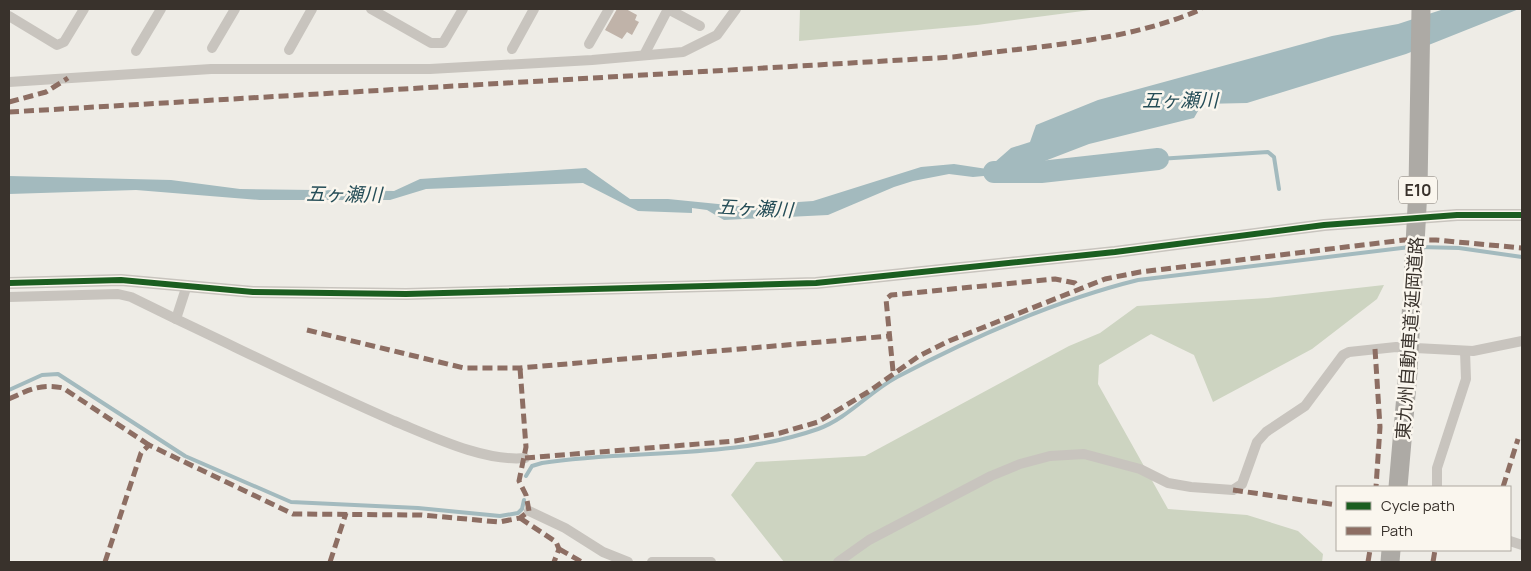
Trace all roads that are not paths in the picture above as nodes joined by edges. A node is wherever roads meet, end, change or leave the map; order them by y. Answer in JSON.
{"nodes":[{"id":1,"x":84,"y":9,"type":"edge"},
{"id":2,"x":161,"y":9,"type":"edge"},
{"id":3,"x":235,"y":9,"type":"edge"},
{"id":4,"x":312,"y":9,"type":"edge"},
{"id":5,"x":371,"y":9,"type":"edge"},
{"id":6,"x":463,"y":9,"type":"edge"},
{"id":7,"x":534,"y":9,"type":"edge"},
{"id":8,"x":609,"y":9,"type":"edge"},
{"id":9,"x":668,"y":9,"type":"edge"},
{"id":10,"x":736,"y":9,"type":"edge"},
{"id":11,"x":1421,"y":9,"type":"edge"},
{"id":12,"x":386,"y":12,"type":"edge"},
{"id":13,"x":9,"y":16,"type":"edge"},
{"id":14,"x":700,"y":26,"type":"dead end"},
{"id":15,"x":589,"y":44,"type":"dead end"},
{"id":16,"x":212,"y":48,"type":"dead end"},
{"id":17,"x":512,"y":48,"type":"dead end"},
{"id":18,"x":289,"y":50,"type":"dead end"},
{"id":19,"x":136,"y":51,"type":"dead end"},
{"id":20,"x":644,"y":55,"type":"junction"},
{"id":21,"x":9,"y":82,"type":"edge"},
{"id":22,"x":1522,"y":215,"type":"edge"},
{"id":23,"x":9,"y":284,"type":"edge"},
{"id":24,"x":187,"y":285,"type":"junction"},
{"id":25,"x":9,"y":297,"type":"edge"},
{"id":26,"x":176,"y":319,"type":"junction"},
{"id":27,"x":1522,"y":341,"type":"edge"},
{"id":28,"x":1464,"y":351,"type":"junction"},
{"id":29,"x":525,"y":458,"type":"dead end"},
{"id":30,"x":1398,"y":486,"type":"edge"},
{"id":31,"x":1437,"y":486,"type":"edge"},
{"id":32,"x":529,"y":511,"type":"dead end"},
{"id":33,"x":628,"y":562,"type":"edge"},
{"id":34,"x":652,"y":562,"type":"edge"},
{"id":35,"x":711,"y":562,"type":"edge"},
{"id":36,"x":838,"y":562,"type":"edge"}],
"edges":[{"from":1,"to":13,"type":"street"},
{"from":2,"to":19,"type":"street"},
{"from":3,"to":16,"type":"street"},
{"from":4,"to":18,"type":"street"},
{"from":5,"to":12,"type":"street"},
{"from":6,"to":12,"type":"street"},
{"from":7,"to":17,"type":"street"},
{"from":8,"to":15,"type":"street"},
{"from":9,"to":14,"type":"street"},
{"from":9,"to":20,"type":"street"},
{"from":10,"to":20,"type":"street"},
{"from":11,"to":30,"type":"highway","name":"東九州自動車道;延岡道路","number":"E10","bridge":true},
{"from":20,"to":21,"type":"street"},
{"from":22,"to":24,"type":"street"},
{"from":23,"to":24,"type":"street"},
{"from":24,"to":26,"type":"street"},
{"from":25,"to":26,"type":"street"},
{"from":26,"to":29,"type":"street"},
{"from":27,"to":28,"type":"street"},
{"from":28,"to":31,"type":"street"},
{"from":28,"to":36,"type":"street"},
{"from":32,"to":33,"type":"street"},
{"from":34,"to":35,"type":"street"}]}
